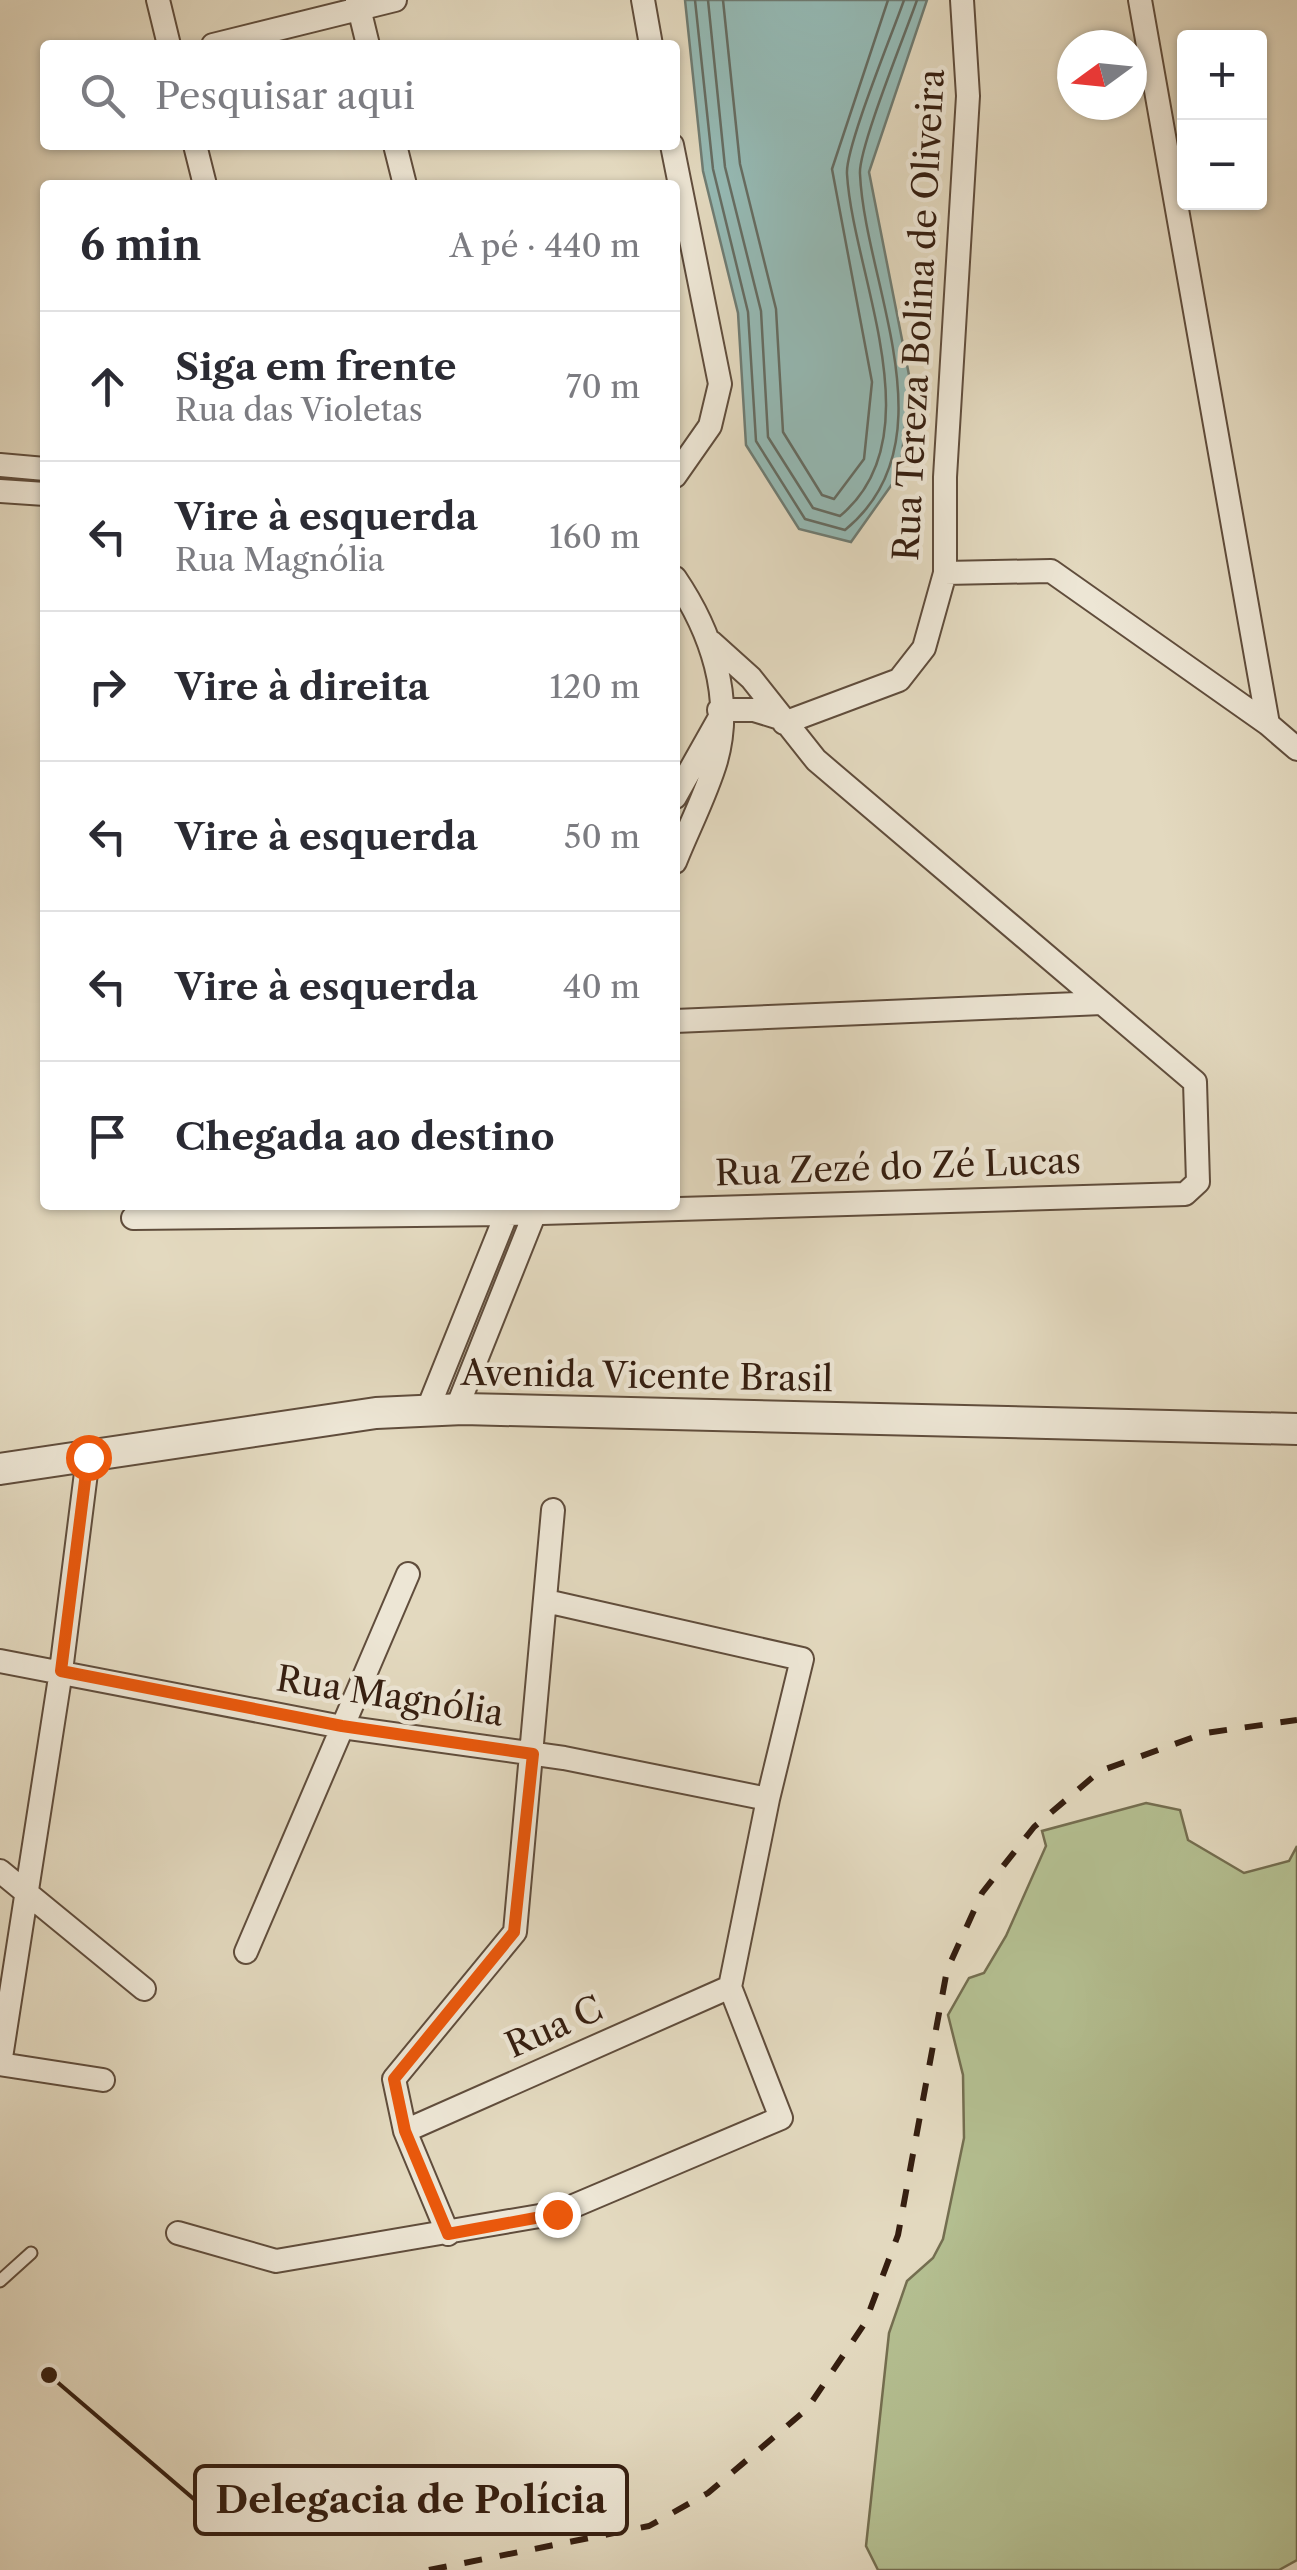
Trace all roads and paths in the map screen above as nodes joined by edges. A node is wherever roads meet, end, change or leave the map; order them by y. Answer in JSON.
{"nodes":[{"id":1,"x":158,"y":0,"type":"edge"},
{"id":2,"x":396,"y":0,"type":"edge"},
{"id":3,"x":643,"y":0,"type":"edge"},
{"id":4,"x":962,"y":0,"type":"edge"},
{"id":5,"x":1140,"y":0,"type":"edge"},
{"id":6,"x":358,"y":4,"type":"edge"},
{"id":7,"x":168,"y":40,"type":"edge"},
{"id":8,"x":230,"y":40,"type":"edge"},
{"id":9,"x":367,"y":40,"type":"edge"},
{"id":10,"x":649,"y":40,"type":"edge"},
{"id":11,"x":196,"y":150,"type":"edge"},
{"id":12,"x":396,"y":150,"type":"edge"},
{"id":13,"x":673,"y":150,"type":"edge"},
{"id":14,"x":204,"y":180,"type":"edge"},
{"id":15,"x":404,"y":180,"type":"edge"},
{"id":16,"x":679,"y":180,"type":"edge"},
{"id":17,"x":680,"y":185,"type":"edge"},
{"id":18,"x":0,"y":465,"type":"edge"},
{"id":19,"x":40,"y":469,"type":"edge"},
{"id":20,"x":680,"y":469,"type":"edge"},
{"id":21,"x":0,"y":491,"type":"edge"},
{"id":22,"x":40,"y":494,"type":"edge"},
{"id":23,"x":945,"y":573,"type":"junction"},
{"id":24,"x":680,"y":587,"type":"edge"},
{"id":25,"x":712,"y":642,"type":"junction"},
{"id":26,"x":719,"y":714,"type":"junction"},
{"id":27,"x":782,"y":721,"type":"junction"},
{"id":28,"x":1268,"y":724,"type":"junction"},
{"id":29,"x":1297,"y":749,"type":"edge"},
{"id":30,"x":680,"y":782,"type":"edge"},
{"id":31,"x":680,"y":790,"type":"edge"},
{"id":32,"x":701,"y":797,"type":"junction"},
{"id":33,"x":680,"y":850,"type":"edge"},
{"id":34,"x":1102,"y":1003,"type":"junction"},
{"id":35,"x":680,"y":1022,"type":"edge"},
{"id":36,"x":680,"y":1206,"type":"edge"},
{"id":37,"x":508,"y":1210,"type":"edge"},
{"id":38,"x":537,"y":1210,"type":"edge"},
{"id":39,"x":212,"y":1211,"type":"edge"},
{"id":40,"x":133,"y":1218,"type":"dead end"},
{"id":41,"x":442,"y":1410,"type":"junction"},
{"id":42,"x":1297,"y":1428,"type":"edge"},
{"id":43,"x":88,"y":1457,"type":"junction"},
{"id":44,"x":0,"y":1469,"type":"edge"},
{"id":45,"x":554,"y":1510,"type":"dead end"},
{"id":46,"x":408,"y":1574,"type":"dead end"},
{"id":47,"x":546,"y":1601,"type":"junction"},
{"id":48,"x":0,"y":1661,"type":"edge"},
{"id":49,"x":61,"y":1671,"type":"junction"},
{"id":50,"x":342,"y":1726,"type":"junction"},
{"id":51,"x":533,"y":1754,"type":"junction"},
{"id":52,"x":768,"y":1800,"type":"junction"},
{"id":53,"x":0,"y":1871,"type":"edge"},
{"id":54,"x":27,"y":1893,"type":"junction"},
{"id":55,"x":246,"y":1952,"type":"dead end"},
{"id":56,"x":730,"y":1986,"type":"junction"},
{"id":57,"x":144,"y":1988,"type":"dead end"},
{"id":58,"x":0,"y":2064,"type":"edge"},
{"id":59,"x":103,"y":2080,"type":"dead end"},
{"id":60,"x":405,"y":2131,"type":"junction"},
{"id":61,"x":178,"y":2233,"type":"dead end"},
{"id":62,"x":448,"y":2234,"type":"junction"},
{"id":63,"x":31,"y":2253,"type":"dead end"},
{"id":64,"x":0,"y":2281,"type":"edge"}],
"edges":[{"from":1,"to":7,"type":"street"},
{"from":2,"to":6,"type":"street"},
{"from":3,"to":10,"type":"street"},
{"from":4,"to":23,"type":"street","name":"Rua Tereza Bolina de Oliveira"},
{"from":5,"to":28,"type":"street"},
{"from":6,"to":8,"type":"street"},
{"from":6,"to":9,"type":"street"},
{"from":11,"to":14,"type":"street"},
{"from":12,"to":15,"type":"street"},
{"from":13,"to":16,"type":"street"},
{"from":17,"to":20,"type":"street"},
{"from":18,"to":19,"type":"street"},
{"from":21,"to":22,"type":"street"},
{"from":23,"to":27,"type":"street","name":"Rua Tereza Bolina de Oliveira"},
{"from":23,"to":28,"type":"street"},
{"from":24,"to":25,"type":"street"},
{"from":25,"to":26,"type":"street"},
{"from":25,"to":27,"type":"street"},
{"from":26,"to":27,"type":"street","name":"Rua Tereza Bolina de Oliveira"},
{"from":26,"to":30,"type":"street"},
{"from":26,"to":32,"type":"street"},
{"from":27,"to":34,"type":"street"},
{"from":28,"to":29,"type":"street"},
{"from":31,"to":32,"type":"street"},
{"from":32,"to":33,"type":"street"},
{"from":34,"to":35,"type":"street"},
{"from":34,"to":36,"type":"street","name":"Rua Zezé do Zé Lucas"},
{"from":37,"to":39,"type":"street","name":"Rua Zezé do Zé Lucas"},
{"from":37,"to":41,"type":"street"},
{"from":38,"to":41,"type":"street"},
{"from":39,"to":40,"type":"street","name":"Rua Zezé do Zé Lucas"},
{"from":41,"to":42,"type":"street","name":"Avenida Vicente Brasil"},
{"from":41,"to":43,"type":"street","name":"Avenida Vicente Brasil"},
{"from":43,"to":44,"type":"street","name":"Avenida Vicente Brasil"},
{"from":43,"to":49,"type":"street"},
{"from":45,"to":47,"type":"street"},
{"from":46,"to":50,"type":"street"},
{"from":47,"to":51,"type":"street"},
{"from":47,"to":52,"type":"street"},
{"from":48,"to":49,"type":"street","name":"Rua Magnólia"},
{"from":49,"to":50,"type":"street","name":"Rua Magnólia"},
{"from":49,"to":54,"type":"street"},
{"from":50,"to":51,"type":"street","name":"Rua Magnólia"},
{"from":50,"to":55,"type":"street"},
{"from":51,"to":52,"type":"street","name":"Rua Magnólia"},
{"from":51,"to":60,"type":"street"},
{"from":52,"to":56,"type":"street"},
{"from":53,"to":54,"type":"street"},
{"from":54,"to":57,"type":"street"},
{"from":54,"to":58,"type":"street"},
{"from":56,"to":60,"type":"street","name":"Rua C"},
{"from":56,"to":62,"type":"street"},
{"from":58,"to":59,"type":"street"},
{"from":60,"to":62,"type":"street"},
{"from":61,"to":62,"type":"street"},
{"from":63,"to":64,"type":"lane"}]}
